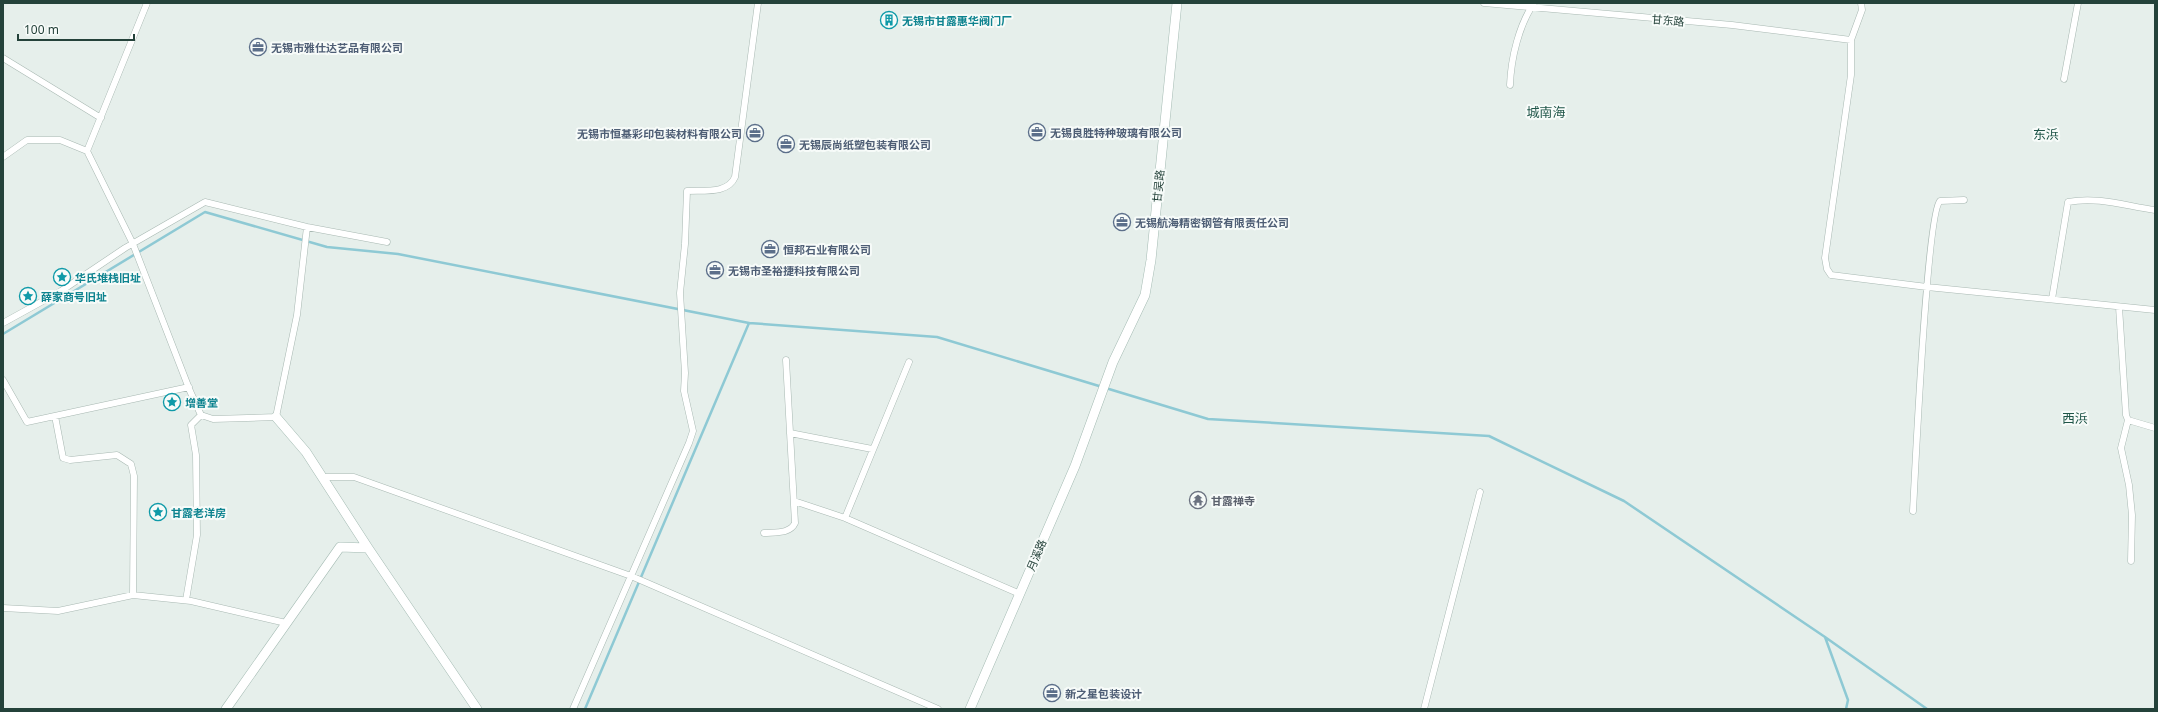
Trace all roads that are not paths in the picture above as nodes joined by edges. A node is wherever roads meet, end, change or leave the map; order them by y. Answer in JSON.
{"nodes":[{"id":1,"x":147,"y":3,"type":"edge"},
{"id":2,"x":758,"y":3,"type":"edge"},
{"id":3,"x":1176,"y":3,"type":"edge"},
{"id":4,"x":1484,"y":3,"type":"edge"},
{"id":5,"x":1861,"y":3,"type":"edge"},
{"id":6,"x":2078,"y":3,"type":"edge"},
{"id":7,"x":1532,"y":5,"type":"edge"},
{"id":8,"x":1851,"y":40,"type":"junction"},
{"id":9,"x":3,"y":58,"type":"edge"},
{"id":10,"x":2064,"y":79,"type":"dead end"},
{"id":11,"x":1510,"y":85,"type":"dead end"},
{"id":12,"x":101,"y":118,"type":"junction"},
{"id":13,"x":87,"y":151,"type":"junction"},
{"id":14,"x":3,"y":157,"type":"edge"},
{"id":15,"x":1964,"y":200,"type":"dead end"},
{"id":16,"x":2155,"y":210,"type":"edge"},
{"id":17,"x":307,"y":228,"type":"junction"},
{"id":18,"x":387,"y":242,"type":"dead end"},
{"id":19,"x":134,"y":246,"type":"junction"},
{"id":20,"x":1927,"y":287,"type":"junction"},
{"id":21,"x":2052,"y":299,"type":"junction"},
{"id":22,"x":2119,"y":307,"type":"junction"},
{"id":23,"x":2155,"y":310,"type":"edge"},
{"id":24,"x":3,"y":323,"type":"edge"},
{"id":25,"x":786,"y":360,"type":"dead end"},
{"id":26,"x":909,"y":362,"type":"dead end"},
{"id":27,"x":3,"y":380,"type":"edge"},
{"id":28,"x":189,"y":387,"type":"junction"},
{"id":29,"x":1098,"y":399,"type":"joint"},
{"id":30,"x":201,"y":415,"type":"junction"},
{"id":31,"x":55,"y":416,"type":"junction"},
{"id":32,"x":276,"y":417,"type":"junction"},
{"id":33,"x":2128,"y":420,"type":"junction"},
{"id":34,"x":2155,"y":428,"type":"edge"},
{"id":35,"x":790,"y":433,"type":"junction"},
{"id":36,"x":872,"y":449,"type":"junction"},
{"id":37,"x":322,"y":477,"type":"junction"},
{"id":38,"x":1480,"y":492,"type":"dead end"},
{"id":39,"x":794,"y":502,"type":"junction"},
{"id":40,"x":1913,"y":511,"type":"dead end"},
{"id":41,"x":844,"y":518,"type":"junction"},
{"id":42,"x":764,"y":533,"type":"dead end"},
{"id":43,"x":368,"y":548,"type":"junction"},
{"id":44,"x":2131,"y":561,"type":"dead end"},
{"id":45,"x":634,"y":576,"type":"junction"},
{"id":46,"x":133,"y":594,"type":"junction"},
{"id":47,"x":1020,"y":594,"type":"junction"},
{"id":48,"x":186,"y":600,"type":"junction"},
{"id":49,"x":3,"y":608,"type":"edge"},
{"id":50,"x":286,"y":623,"type":"junction"},
{"id":51,"x":226,"y":709,"type":"edge"},
{"id":52,"x":477,"y":709,"type":"edge"},
{"id":53,"x":573,"y":709,"type":"edge"},
{"id":54,"x":938,"y":709,"type":"edge"},
{"id":55,"x":970,"y":709,"type":"edge"},
{"id":56,"x":1424,"y":709,"type":"edge"}],
"edges":[{"from":1,"to":12,"type":"street"},
{"from":2,"to":45,"type":"street"},
{"from":3,"to":29,"type":"street","name":"甘吴路"},
{"from":4,"to":7,"type":"street","name":"甘东路"},
{"from":5,"to":8,"type":"street"},
{"from":6,"to":10,"type":"street"},
{"from":7,"to":8,"type":"street","name":"甘东路"},
{"from":7,"to":11,"type":"street"},
{"from":8,"to":20,"type":"street"},
{"from":9,"to":12,"type":"street"},
{"from":12,"to":13,"type":"street"},
{"from":13,"to":14,"type":"street"},
{"from":13,"to":19,"type":"street"},
{"from":15,"to":20,"type":"street"},
{"from":16,"to":21,"type":"street"},
{"from":17,"to":18,"type":"street"},
{"from":17,"to":19,"type":"street"},
{"from":17,"to":32,"type":"street"},
{"from":19,"to":24,"type":"street"},
{"from":19,"to":28,"type":"street"},
{"from":20,"to":21,"type":"street"},
{"from":20,"to":40,"type":"street"},
{"from":21,"to":22,"type":"street"},
{"from":22,"to":23,"type":"street"},
{"from":22,"to":33,"type":"street"},
{"from":25,"to":35,"type":"street"},
{"from":26,"to":36,"type":"street"},
{"from":27,"to":31,"type":"street"},
{"from":28,"to":30,"type":"street"},
{"from":28,"to":31,"type":"street"},
{"from":29,"to":47,"type":"street","name":"月溪路"},
{"from":30,"to":32,"type":"street"},
{"from":30,"to":48,"type":"street"},
{"from":31,"to":46,"type":"street"},
{"from":32,"to":37,"type":"street"},
{"from":33,"to":34,"type":"street"},
{"from":33,"to":44,"type":"street"},
{"from":35,"to":36,"type":"street"},
{"from":35,"to":39,"type":"street"},
{"from":36,"to":41,"type":"street"},
{"from":37,"to":43,"type":"street"},
{"from":37,"to":45,"type":"street"},
{"from":38,"to":56,"type":"street"},
{"from":39,"to":41,"type":"street"},
{"from":39,"to":42,"type":"street"},
{"from":41,"to":47,"type":"street"},
{"from":43,"to":50,"type":"street"},
{"from":43,"to":52,"type":"street"},
{"from":45,"to":53,"type":"street"},
{"from":45,"to":54,"type":"street"},
{"from":46,"to":48,"type":"street"},
{"from":46,"to":49,"type":"street"},
{"from":47,"to":55,"type":"street","name":"月溪路"},
{"from":48,"to":50,"type":"street"},
{"from":50,"to":51,"type":"street"}]}
